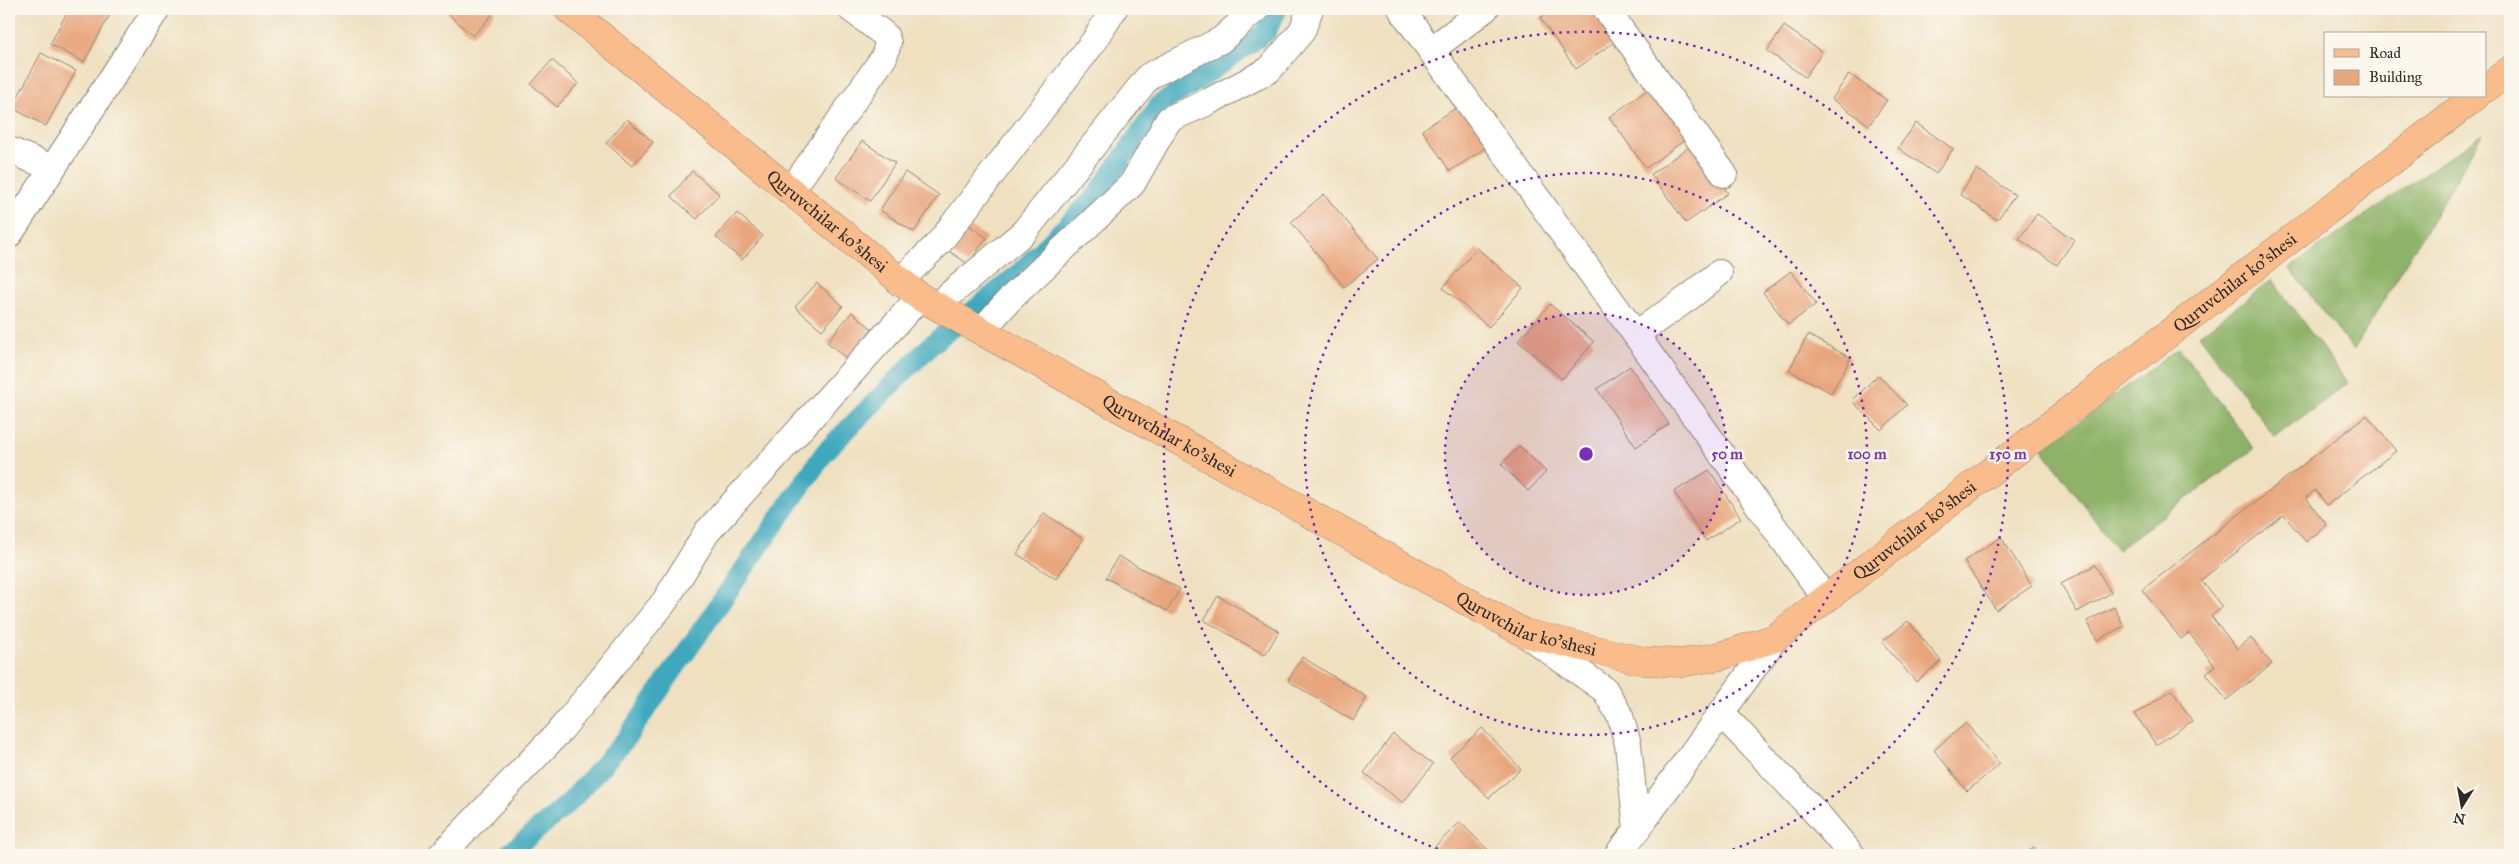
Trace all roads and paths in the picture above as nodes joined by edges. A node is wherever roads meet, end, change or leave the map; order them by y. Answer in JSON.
{"nodes":[{"id":1,"x":156,"y":9,"type":"edge"},
{"id":2,"x":568,"y":9,"type":"edge"},
{"id":3,"x":851,"y":9,"type":"edge"},
{"id":4,"x":1114,"y":9,"type":"edge"},
{"id":5,"x":1256,"y":9,"type":"edge"},
{"id":6,"x":1310,"y":9,"type":"edge"},
{"id":7,"x":1401,"y":9,"type":"edge"},
{"id":8,"x":1485,"y":9,"type":"edge"},
{"id":9,"x":1606,"y":9,"type":"edge"},
{"id":10,"x":1431,"y":50,"type":"junction"},
{"id":11,"x":2510,"y":70,"type":"edge"},
{"id":12,"x":2486,"y":88,"type":"edge"},
{"id":13,"x":2473,"y":98,"type":"edge"},
{"id":14,"x":9,"y":150,"type":"edge"},
{"id":15,"x":52,"y":168,"type":"junction"},
{"id":16,"x":1724,"y":174,"type":"dead end"},
{"id":17,"x":790,"y":192,"type":"junction"},
{"id":18,"x":9,"y":235,"type":"edge"},
{"id":19,"x":1719,"y":273,"type":"dead end"},
{"id":20,"x":925,"y":299,"type":"junction"},
{"id":21,"x":975,"y":328,"type":"junction"},
{"id":22,"x":1636,"y":334,"type":"junction"},
{"id":23,"x":1826,"y":599,"type":"junction"},
{"id":24,"x":1524,"y":633,"type":"junction"},
{"id":25,"x":1775,"y":638,"type":"junction"},
{"id":26,"x":1721,"y":713,"type":"junction"},
{"id":27,"x":1637,"y":830,"type":"junction"},
{"id":28,"x":441,"y":855,"type":"edge"},
{"id":29,"x":1617,"y":855,"type":"edge"},
{"id":30,"x":1852,"y":855,"type":"edge"}],
"edges":[{"from":1,"to":15,"type":"street"},
{"from":2,"to":17,"type":"main road","name":"Quruvchilar ko'shesi"},
{"from":3,"to":17,"type":"street"},
{"from":4,"to":20,"type":"street"},
{"from":5,"to":20,"type":"street"},
{"from":6,"to":21,"type":"street"},
{"from":7,"to":10,"type":"street"},
{"from":8,"to":10,"type":"street"},
{"from":9,"to":16,"type":"street"},
{"from":10,"to":22,"type":"street"},
{"from":11,"to":12,"type":"main road"},
{"from":13,"to":23,"type":"main road","name":"Quruvchilar ko'shesi"},
{"from":14,"to":15,"type":"street"},
{"from":15,"to":18,"type":"street"},
{"from":17,"to":20,"type":"main road","name":"Quruvchilar ko'shesi"},
{"from":19,"to":22,"type":"street"},
{"from":20,"to":21,"type":"main road","name":"Quruvchilar ko'shesi"},
{"from":20,"to":28,"type":"street"},
{"from":21,"to":24,"type":"main road","name":"Quruvchilar ko'shesi"},
{"from":22,"to":23,"type":"street"},
{"from":23,"to":25,"type":"main road","name":"Quruvchilar ko'shesi"},
{"from":24,"to":25,"type":"main road","name":"Quruvchilar ko'shesi"},
{"from":24,"to":27,"type":"street"},
{"from":25,"to":26,"type":"street"},
{"from":26,"to":27,"type":"street"},
{"from":26,"to":30,"type":"street"},
{"from":27,"to":29,"type":"street"}]}
